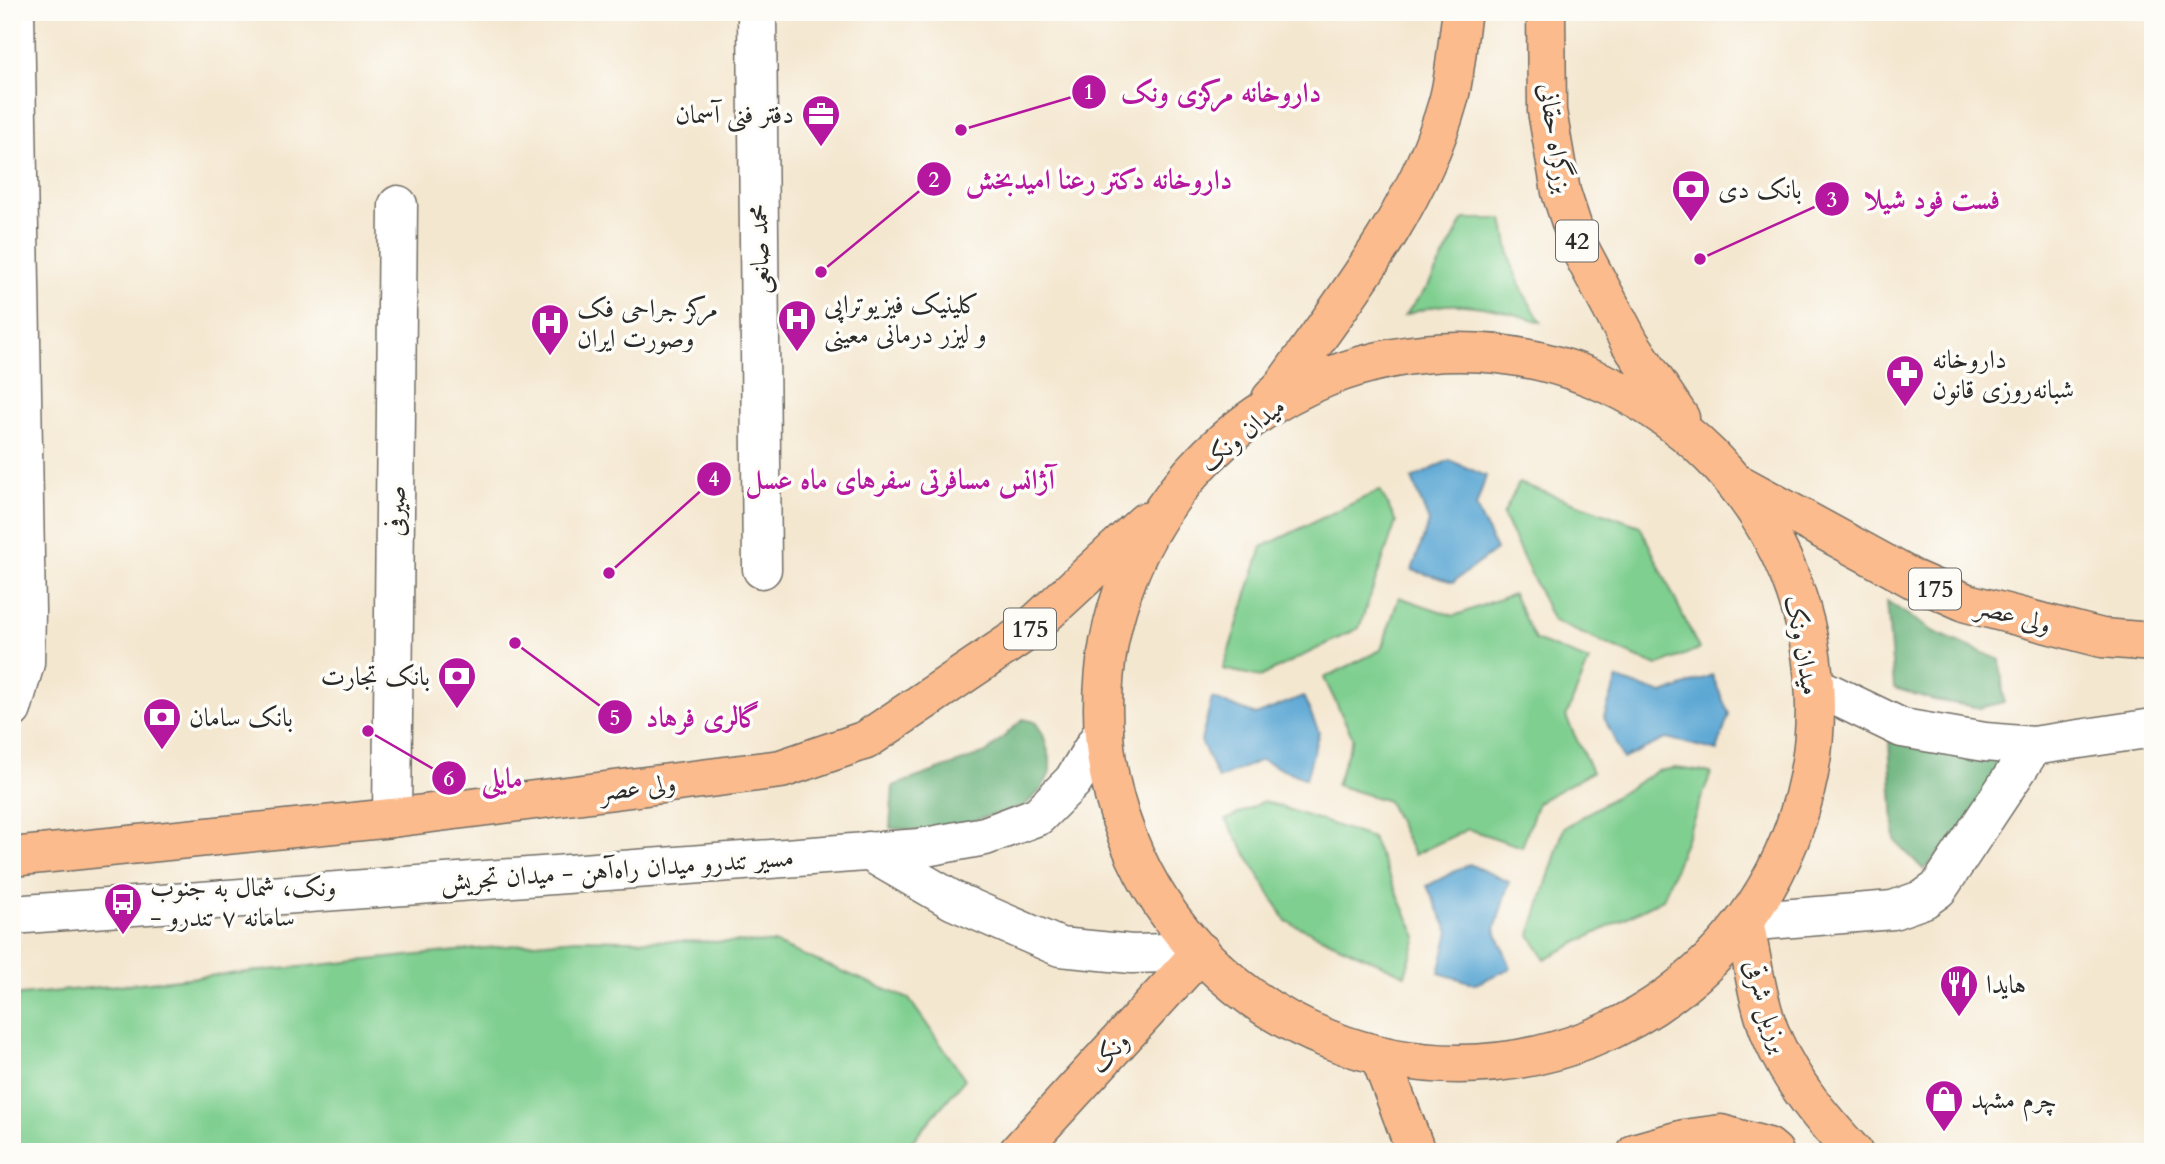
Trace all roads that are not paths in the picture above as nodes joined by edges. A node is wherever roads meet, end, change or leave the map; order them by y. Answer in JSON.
{"nodes":[{"id":1,"x":15,"y":12,"type":"edge"},
{"id":2,"x":757,"y":12,"type":"edge"},
{"id":3,"x":1462,"y":12,"type":"edge"},
{"id":4,"x":1546,"y":12,"type":"edge"},
{"id":5,"x":398,"y":205,"type":"dead end"},
{"id":6,"x":1259,"y":413,"type":"junction"},
{"id":7,"x":1695,"y":440,"type":"junction"},
{"id":8,"x":1736,"y":482,"type":"junction"},
{"id":9,"x":1174,"y":494,"type":"junction"},
{"id":10,"x":762,"y":569,"type":"dead end"},
{"id":11,"x":2153,"y":642,"type":"edge"},
{"id":12,"x":1815,"y":686,"type":"junction"},
{"id":13,"x":12,"y":709,"type":"edge"},
{"id":14,"x":2153,"y":728,"type":"edge"},
{"id":15,"x":1104,"y":730,"type":"junction"},
{"id":16,"x":2033,"y":746,"type":"junction"},
{"id":17,"x":392,"y":818,"type":"junction"},
{"id":18,"x":868,"y":851,"type":"junction"},
{"id":19,"x":12,"y":857,"type":"edge"},
{"id":20,"x":12,"y":915,"type":"edge"},
{"id":21,"x":1744,"y":922,"type":"junction"},
{"id":22,"x":1200,"y":952,"type":"junction"},
{"id":23,"x":1380,"y":1057,"type":"junction"},
{"id":24,"x":1018,"y":1152,"type":"edge"},
{"id":25,"x":1416,"y":1152,"type":"edge"},
{"id":26,"x":1637,"y":1152,"type":"edge"},
{"id":27,"x":1774,"y":1152,"type":"edge"},
{"id":28,"x":1853,"y":1152,"type":"edge"}],
"edges":[{"from":1,"to":13,"type":"street"},
{"from":2,"to":10,"type":"street","name":"محمد صانعی"},
{"from":3,"to":6,"type":"main road"},
{"from":4,"to":7,"type":"main road","name":"بزرگراه حقانی","number":"42"},
{"from":5,"to":17,"type":"street","name":"صیرفی"},
{"from":6,"to":7,"type":"main road","name":"میدان ونک"},
{"from":6,"to":9,"type":"main road","name":"میدان ونک"},
{"from":7,"to":8,"type":"main road","name":"میدان ونک"},
{"from":8,"to":11,"type":"main road","name":"ولی عصر","number":"175"},
{"from":8,"to":12,"type":"main road","name":"میدان ونک"},
{"from":9,"to":15,"type":"main road","name":"میدان ونک"},
{"from":9,"to":17,"type":"main road","name":"ولی عصر","number":"175"},
{"from":12,"to":16,"type":"street"},
{"from":12,"to":21,"type":"main road","name":"میدان ونک"},
{"from":14,"to":16,"type":"street"},
{"from":15,"to":18,"type":"street","name":"مسیر تندرو میدان راه‌آهن - میدان تجریش"},
{"from":15,"to":22,"type":"main road","name":"میدان ونک"},
{"from":16,"to":21,"type":"street"},
{"from":17,"to":19,"type":"main road","name":"ولی عصر","number":"175"},
{"from":18,"to":20,"type":"street","name":"مسیر تندرو میدان راه‌آهن - میدان تجریش"},
{"from":18,"to":22,"type":"street"},
{"from":21,"to":23,"type":"main road","name":"میدان ونک"},
{"from":21,"to":28,"type":"main road","name":"برزیل شرقی"},
{"from":22,"to":23,"type":"main road","name":"میدان ونک"},
{"from":22,"to":24,"type":"main road","name":"ونک"},
{"from":23,"to":25,"type":"main road"},
{"from":26,"to":27,"type":"main road"}]}
